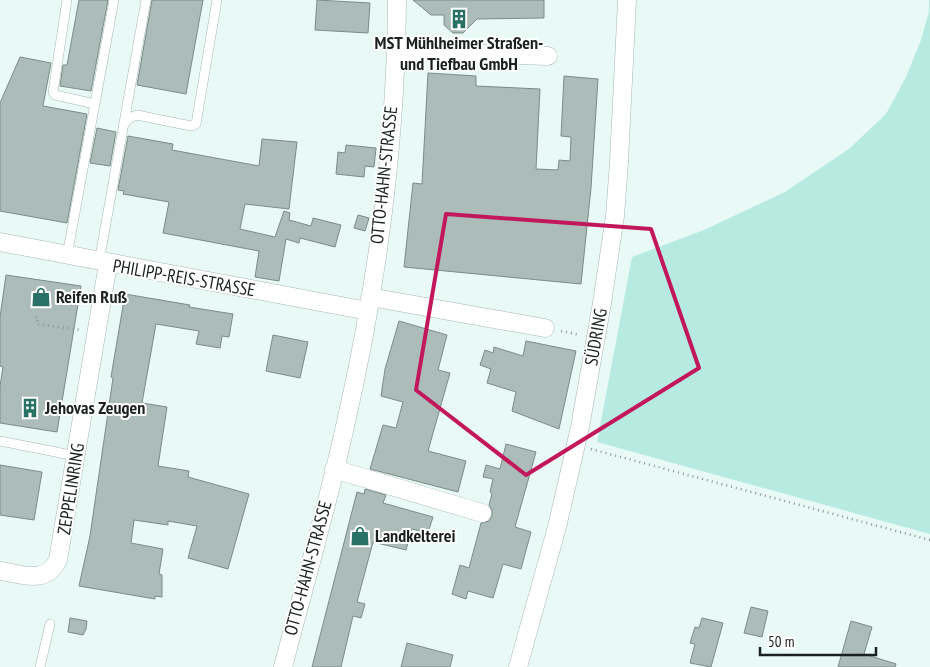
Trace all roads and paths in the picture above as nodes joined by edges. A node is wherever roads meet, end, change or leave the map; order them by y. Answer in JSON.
{"nodes":[{"id":1,"x":67,"y":0,"type":"edge"},
{"id":2,"x":114,"y":0,"type":"edge"},
{"id":3,"x":146,"y":0,"type":"edge"},
{"id":4,"x":217,"y":0,"type":"edge"},
{"id":5,"x":397,"y":0,"type":"edge"},
{"id":6,"x":626,"y":0,"type":"edge"},
{"id":7,"x":395,"y":51,"type":"junction"},
{"id":8,"x":548,"y":56,"type":"dead end"},
{"id":9,"x":95,"y":104,"type":"junction"},
{"id":10,"x":123,"y":127,"type":"junction"},
{"id":11,"x":0,"y":242,"type":"edge"},
{"id":12,"x":68,"y":256,"type":"junction"},
{"id":13,"x":104,"y":263,"type":"junction"},
{"id":14,"x":369,"y":304,"type":"junction"},
{"id":15,"x":36,"y":317,"type":"dead end"},
{"id":16,"x":546,"y":328,"type":"joint"},
{"id":17,"x":97,"y":333,"type":"junction"},
{"id":18,"x":596,"y":338,"type":"junction"},
{"id":19,"x":0,"y":441,"type":"edge"},
{"id":20,"x":576,"y":445,"type":"junction"},
{"id":21,"x":76,"y":456,"type":"junction"},
{"id":22,"x":334,"y":469,"type":"junction"},
{"id":23,"x":482,"y":513,"type":"dead end"},
{"id":24,"x":930,"y":540,"type":"edge"},
{"id":25,"x":0,"y":571,"type":"edge"},
{"id":26,"x":50,"y":624,"type":"dead end"},
{"id":27,"x":40,"y":667,"type":"edge"},
{"id":28,"x":283,"y":667,"type":"edge"},
{"id":29,"x":518,"y":667,"type":"edge"}],
"edges":[{"from":1,"to":9,"type":"lane"},
{"from":2,"to":9,"type":"lane"},
{"from":3,"to":10,"type":"lane"},
{"from":4,"to":10,"type":"lane"},
{"from":5,"to":7,"type":"street","name":"OTTO-HAHN-STRASSE"},
{"from":6,"to":18,"type":"street","name":"SÜDRING"},
{"from":7,"to":8,"type":"street"},
{"from":7,"to":14,"type":"street","name":"OTTO-HAHN-STRASSE"},
{"from":9,"to":12,"type":"lane"},
{"from":10,"to":13,"type":"lane"},
{"from":11,"to":12,"type":"street","name":"PHILIPP-REIS-STRASSE"},
{"from":12,"to":13,"type":"street","name":"PHILIPP-REIS-STRASSE"},
{"from":13,"to":14,"type":"street","name":"PHILIPP-REIS-STRASSE"},
{"from":13,"to":17,"type":"street","name":"ZEPPELINRING"},
{"from":14,"to":16,"type":"street"},
{"from":14,"to":22,"type":"street","name":"OTTO-HAHN-STRASSE"},
{"from":15,"to":17,"type":"path"},
{"from":16,"to":18,"type":"path"},
{"from":17,"to":21,"type":"street","name":"ZEPPELINRING"},
{"from":18,"to":20,"type":"street","name":"SÜDRING"},
{"from":19,"to":21,"type":"lane"},
{"from":20,"to":24,"type":"path"},
{"from":20,"to":29,"type":"street","name":"SÜDRING"},
{"from":21,"to":25,"type":"street","name":"ZEPPELINRING"},
{"from":22,"to":23,"type":"street"},
{"from":22,"to":28,"type":"street","name":"OTTO-HAHN-STRASSE"},
{"from":26,"to":27,"type":"lane"}]}
